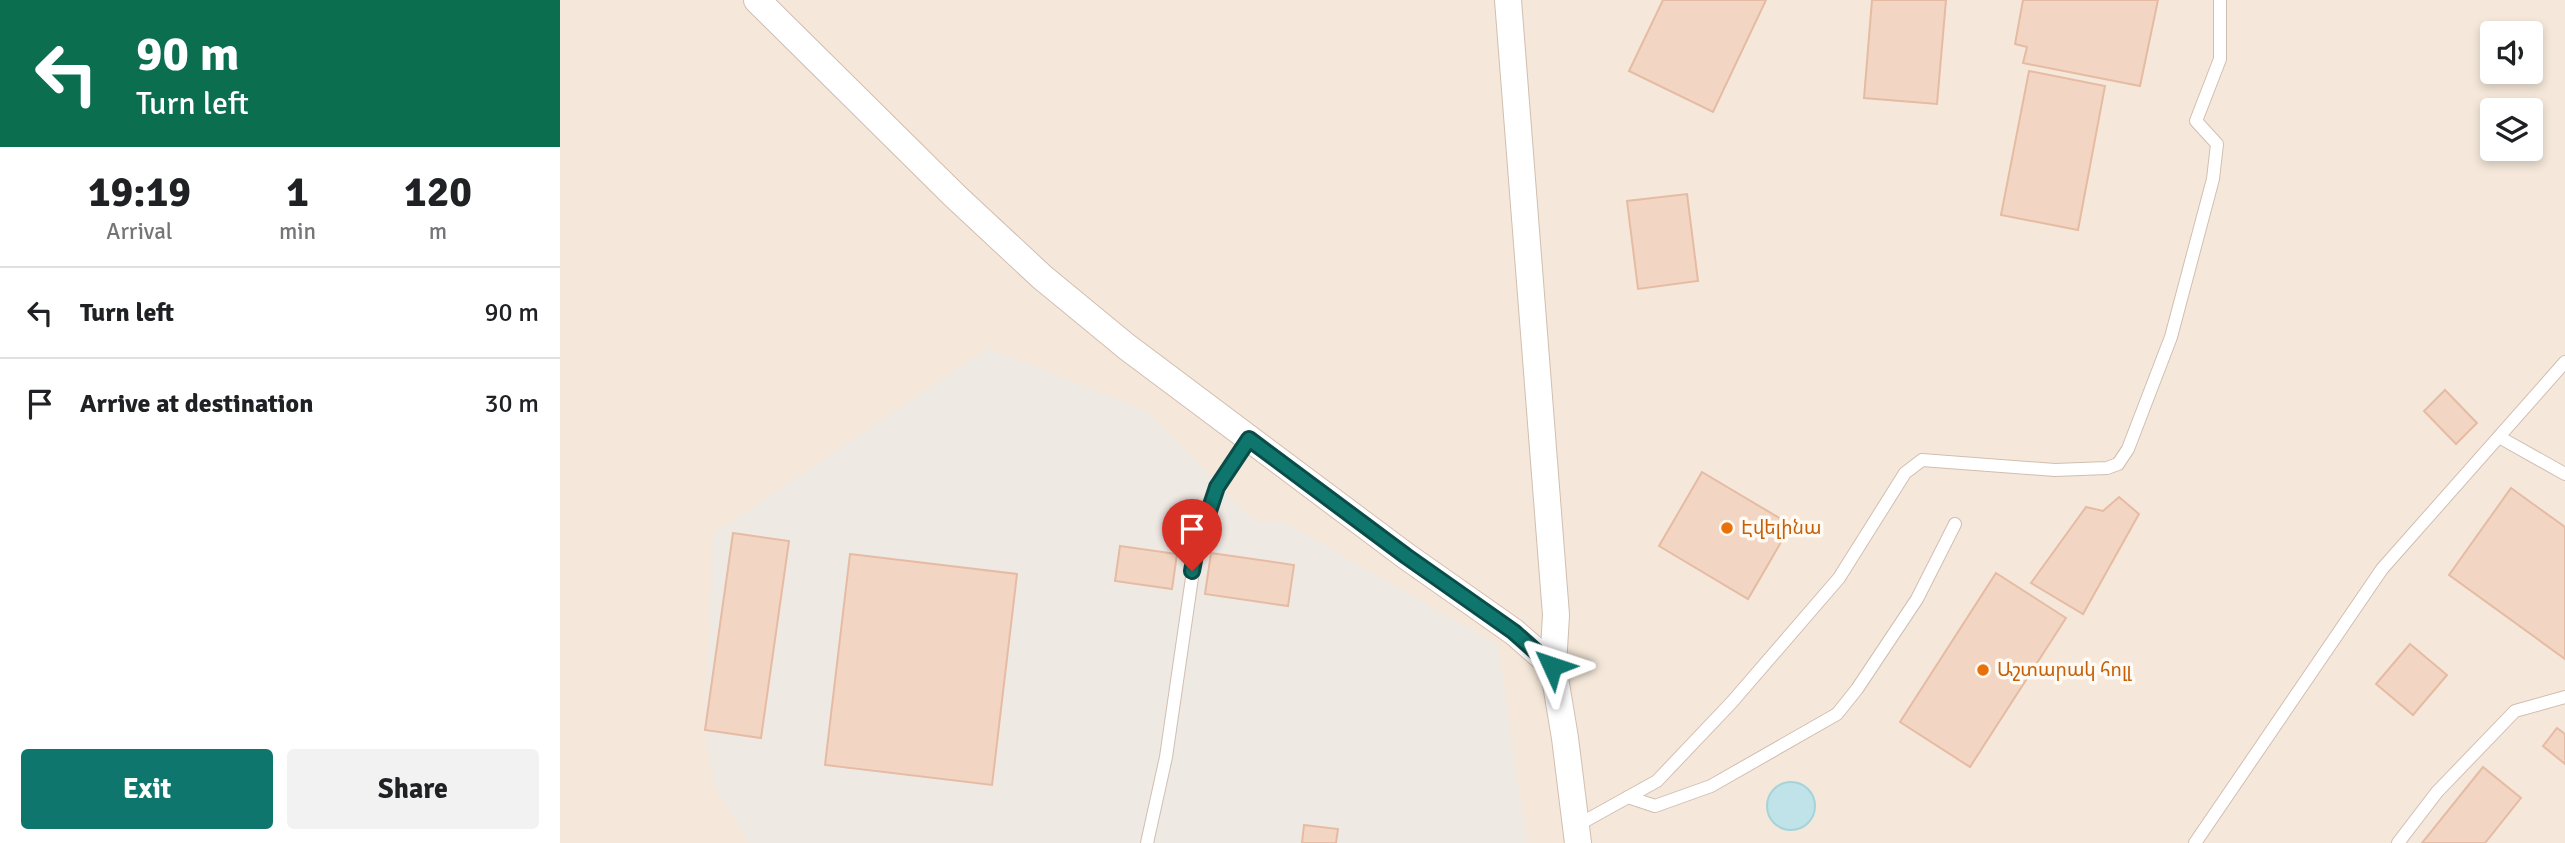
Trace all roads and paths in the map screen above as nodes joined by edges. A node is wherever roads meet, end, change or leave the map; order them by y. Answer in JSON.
{"nodes":[{"id":1,"x":757,"y":0,"type":"edge"},
{"id":2,"x":1508,"y":0,"type":"edge"},
{"id":3,"x":2220,"y":0,"type":"edge"},
{"id":4,"x":2565,"y":362,"type":"edge"},
{"id":5,"x":2499,"y":437,"type":"junction"},
{"id":6,"x":1249,"y":439,"type":"junction"},
{"id":7,"x":2565,"y":474,"type":"edge"},
{"id":8,"x":1955,"y":524,"type":"dead end"},
{"id":9,"x":1552,"y":666,"type":"junction"},
{"id":10,"x":2565,"y":697,"type":"edge"},
{"id":11,"x":1628,"y":797,"type":"junction"},
{"id":12,"x":1577,"y":834,"type":"edge"},
{"id":13,"x":1147,"y":843,"type":"edge"},
{"id":14,"x":2195,"y":843,"type":"edge"},
{"id":15,"x":2398,"y":843,"type":"edge"}],
"edges":[{"from":1,"to":6,"type":"street"},
{"from":2,"to":9,"type":"street"},
{"from":3,"to":11,"type":"lane"},
{"from":4,"to":5,"type":"lane"},
{"from":5,"to":7,"type":"lane"},
{"from":5,"to":14,"type":"lane"},
{"from":6,"to":9,"type":"street"},
{"from":6,"to":13,"type":"lane"},
{"from":8,"to":11,"type":"lane"},
{"from":9,"to":12,"type":"street"},
{"from":10,"to":15,"type":"lane"},
{"from":11,"to":12,"type":"lane"}]}
